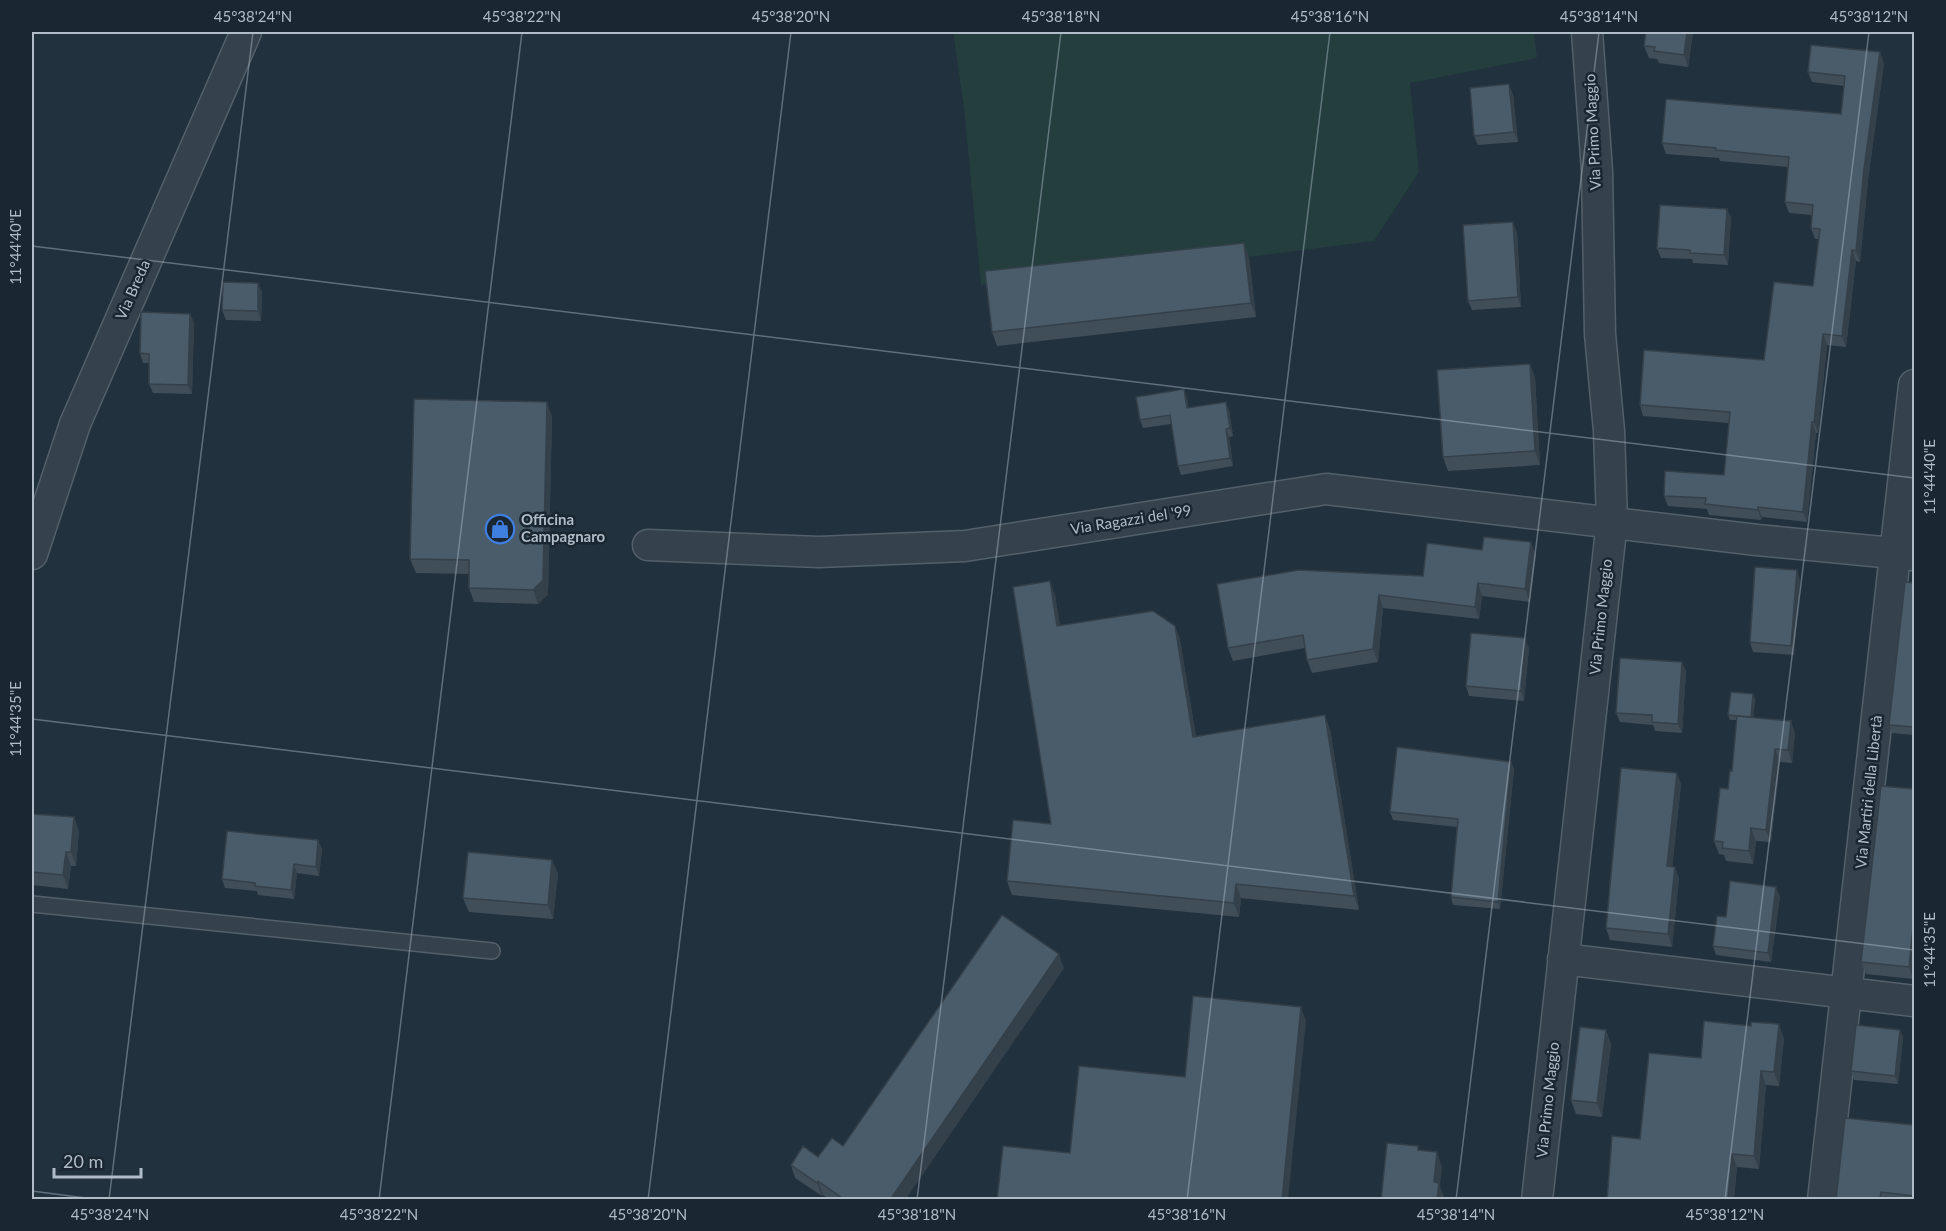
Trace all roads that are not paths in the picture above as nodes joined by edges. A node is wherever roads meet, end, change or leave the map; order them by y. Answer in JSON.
{"nodes":[{"id":1,"x":246,"y":32,"type":"edge"},
{"id":2,"x":1587,"y":32,"type":"edge"},
{"id":3,"x":1914,"y":385,"type":"edge"},
{"id":4,"x":1612,"y":521,"type":"junction"},
{"id":5,"x":648,"y":545,"type":"dead end"},
{"id":6,"x":32,"y":554,"type":"edge"},
{"id":7,"x":1904,"y":554,"type":"edge"},
{"id":8,"x":32,"y":904,"type":"edge"},
{"id":9,"x":492,"y":951,"type":"dead end"},
{"id":10,"x":1563,"y":959,"type":"junction"},
{"id":11,"x":1847,"y":994,"type":"junction"},
{"id":12,"x":1914,"y":1001,"type":"edge"},
{"id":13,"x":1537,"y":1200,"type":"edge"},
{"id":14,"x":1823,"y":1200,"type":"edge"}],
"edges":[{"from":1,"to":6,"type":"street","name":"Via Breda"},
{"from":2,"to":4,"type":"street","name":"Via Primo Maggio"},
{"from":3,"to":7,"type":"street","name":"Via Martiri della Libertà"},
{"from":4,"to":5,"type":"street","name":"Via Ragazzi del '99"},
{"from":4,"to":7,"type":"street","name":"Via Ragazzi del '99"},
{"from":4,"to":10,"type":"street","name":"Via Primo Maggio"},
{"from":7,"to":11,"type":"street","name":"Via Martiri della Libertà"},
{"from":8,"to":9,"type":"lane"},
{"from":10,"to":11,"type":"street"},
{"from":10,"to":13,"type":"street","name":"Via Primo Maggio"},
{"from":11,"to":12,"type":"street"},
{"from":11,"to":14,"type":"street","name":"Via Martiri della Libertà"}]}
